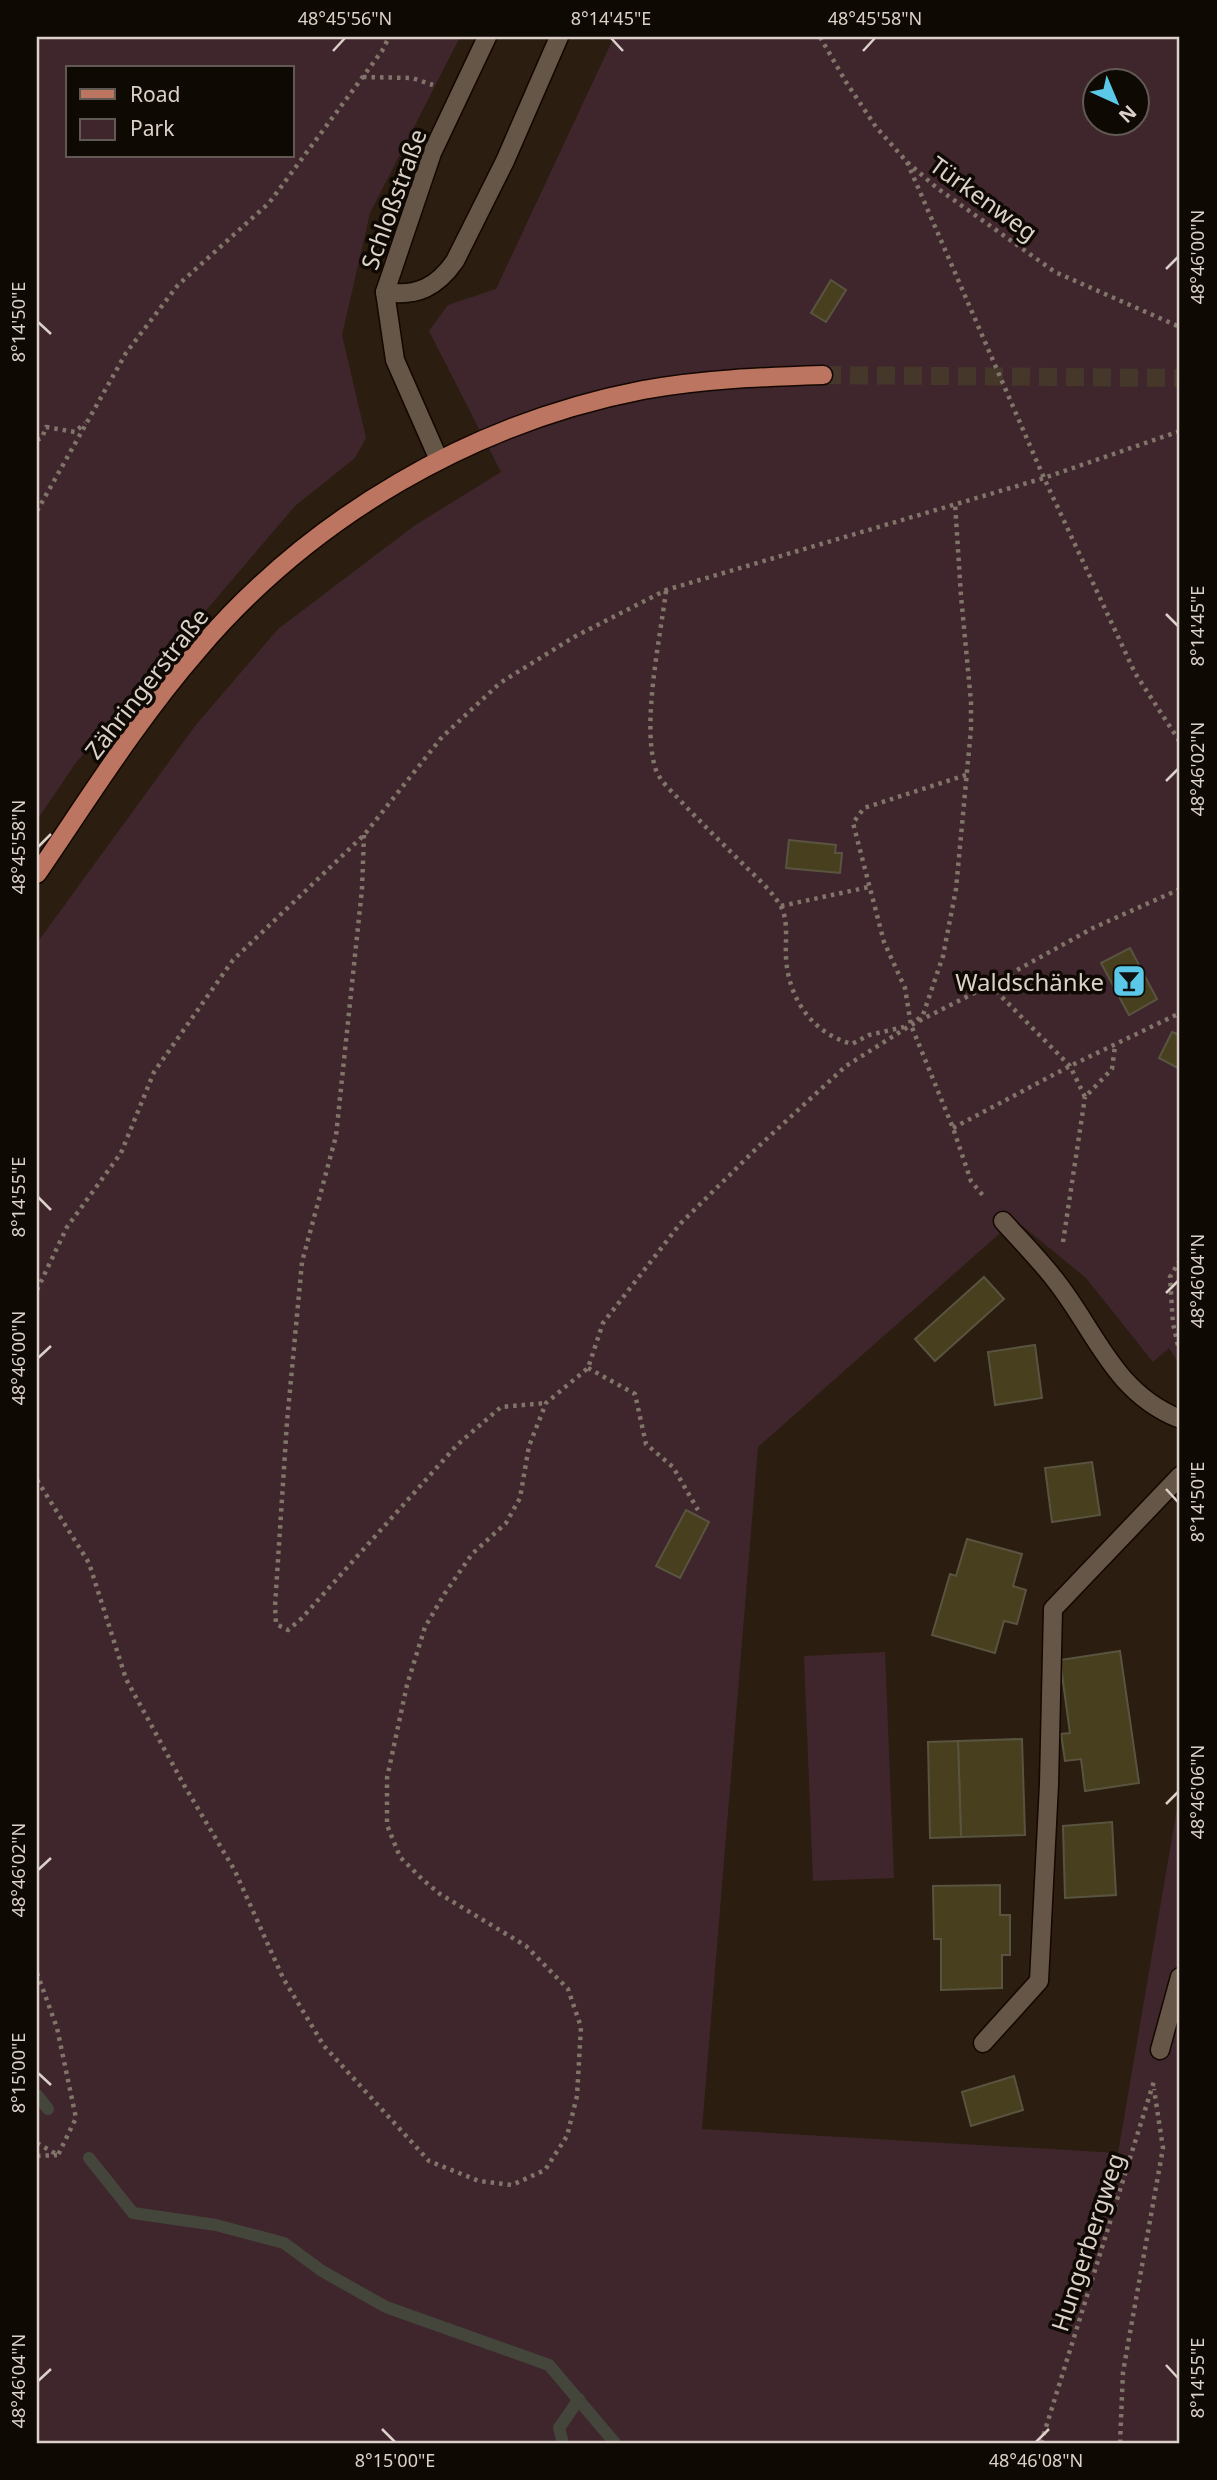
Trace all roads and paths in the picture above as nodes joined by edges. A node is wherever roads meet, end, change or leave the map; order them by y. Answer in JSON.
{"nodes":[{"id":1,"x":389,"y":37,"type":"edge"},
{"id":2,"x":487,"y":37,"type":"edge"},
{"id":3,"x":559,"y":37,"type":"edge"},
{"id":4,"x":820,"y":37,"type":"edge"},
{"id":5,"x":363,"y":77,"type":"junction"},
{"id":6,"x":458,"y":100,"type":"junction"},
{"id":7,"x":907,"y":162,"type":"junction"},
{"id":8,"x":385,"y":292,"type":"junction"},
{"id":9,"x":1180,"y":327,"type":"edge"},
{"id":10,"x":823,"y":374,"type":"tunnel mouth"},
{"id":11,"x":94,"y":412,"type":"junction"},
{"id":12,"x":1180,"y":430,"type":"edge"},
{"id":13,"x":37,"y":440,"type":"edge"},
{"id":14,"x":439,"y":460,"type":"junction"},
{"id":15,"x":1044,"y":478,"type":"junction"},
{"id":16,"x":955,"y":503,"type":"junction"},
{"id":17,"x":37,"y":511,"type":"edge"},
{"id":18,"x":666,"y":590,"type":"junction"},
{"id":19,"x":1180,"y":743,"type":"edge"},
{"id":20,"x":965,"y":775,"type":"junction"},
{"id":21,"x":364,"y":835,"type":"junction"},
{"id":22,"x":37,"y":874,"type":"edge"},
{"id":23,"x":869,"y":887,"type":"junction"},
{"id":24,"x":1180,"y":889,"type":"edge"},
{"id":25,"x":781,"y":906,"type":"junction"},
{"id":26,"x":990,"y":985,"type":"junction"},
{"id":27,"x":1180,"y":1013,"type":"edge"},
{"id":28,"x":911,"y":1025,"type":"junction"},
{"id":29,"x":1115,"y":1045,"type":"junction"},
{"id":30,"x":1070,"y":1066,"type":"junction"},
{"id":31,"x":1085,"y":1097,"type":"junction"},
{"id":32,"x":953,"y":1128,"type":"junction"},
{"id":33,"x":1003,"y":1221,"type":"joint"},
{"id":34,"x":1180,"y":1260,"type":"edge"},
{"id":35,"x":1057,"y":1281,"type":"junction"},
{"id":36,"x":37,"y":1290,"type":"edge"},
{"id":37,"x":1180,"y":1354,"type":"edge"},
{"id":38,"x":588,"y":1368,"type":"junction"},
{"id":39,"x":546,"y":1403,"type":"junction"},
{"id":40,"x":1180,"y":1415,"type":"edge"},
{"id":41,"x":1180,"y":1476,"type":"edge"},
{"id":42,"x":37,"y":1480,"type":"edge"},
{"id":43,"x":698,"y":1510,"type":"dead end"},
{"id":44,"x":37,"y":1973,"type":"edge"},
{"id":45,"x":1180,"y":1977,"type":"edge"},
{"id":46,"x":982,"y":2043,"type":"dead end"},
{"id":47,"x":1160,"y":2050,"type":"joint"},
{"id":48,"x":1154,"y":2088,"type":"junction"},
{"id":49,"x":37,"y":2143,"type":"edge"},
{"id":50,"x":58,"y":2155,"type":"junction"},
{"id":51,"x":37,"y":2156,"type":"edge"},
{"id":52,"x":1041,"y":2443,"type":"edge"},
{"id":53,"x":1120,"y":2443,"type":"edge"}],
"edges":[{"from":1,"to":5,"type":"path"},
{"from":2,"to":6,"type":"street","name":"Schloßstraße"},
{"from":3,"to":8,"type":"street"},
{"from":4,"to":7,"type":"path","name":"Türkenweg"},
{"from":5,"to":6,"type":"path"},
{"from":5,"to":11,"type":"path"},
{"from":6,"to":8,"type":"street","name":"Schloßstraße"},
{"from":7,"to":9,"type":"path","name":"Türkenweg"},
{"from":7,"to":15,"type":"path"},
{"from":8,"to":14,"type":"street","name":"Schloßstraße"},
{"from":10,"to":14,"type":"main road","name":"Zähringerstraße"},
{"from":11,"to":13,"type":"path"},
{"from":11,"to":17,"type":"path"},
{"from":12,"to":15,"type":"path"},
{"from":14,"to":22,"type":"main road","name":"Zähringerstraße"},
{"from":15,"to":16,"type":"path"},
{"from":15,"to":19,"type":"path"},
{"from":16,"to":18,"type":"path"},
{"from":16,"to":20,"type":"path"},
{"from":18,"to":21,"type":"path"},
{"from":18,"to":25,"type":"path"},
{"from":20,"to":23,"type":"path"},
{"from":20,"to":28,"type":"path"},
{"from":21,"to":36,"type":"path"},
{"from":21,"to":39,"type":"path"},
{"from":23,"to":25,"type":"path"},
{"from":23,"to":28,"type":"path"},
{"from":24,"to":26,"type":"path"},
{"from":25,"to":28,"type":"path"},
{"from":26,"to":28,"type":"path"},
{"from":26,"to":30,"type":"path"},
{"from":27,"to":29,"type":"path"},
{"from":28,"to":32,"type":"path"},
{"from":28,"to":38,"type":"path"},
{"from":29,"to":30,"type":"path"},
{"from":29,"to":31,"type":"path"},
{"from":30,"to":31,"type":"path"},
{"from":30,"to":32,"type":"path"},
{"from":31,"to":35,"type":"path"},
{"from":32,"to":33,"type":"path"},
{"from":33,"to":35,"type":"street"},
{"from":34,"to":37,"type":"path"},
{"from":35,"to":40,"type":"street"},
{"from":38,"to":39,"type":"path"},
{"from":38,"to":43,"type":"path"},
{"from":39,"to":42,"type":"path"},
{"from":41,"to":46,"type":"street"},
{"from":44,"to":50,"type":"path"},
{"from":45,"to":47,"type":"street"},
{"from":47,"to":48,"type":"path","name":"Hungerbergweg"},
{"from":48,"to":52,"type":"path","name":"Hungerbergweg"},
{"from":48,"to":53,"type":"path"},
{"from":49,"to":50,"type":"path"},
{"from":50,"to":51,"type":"path"}]}
